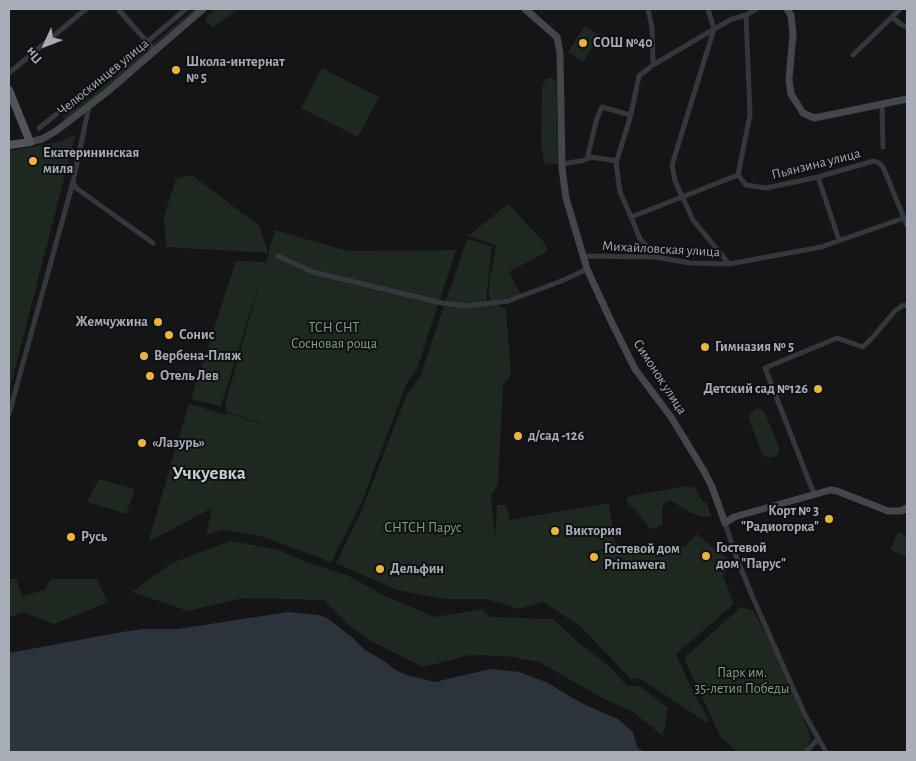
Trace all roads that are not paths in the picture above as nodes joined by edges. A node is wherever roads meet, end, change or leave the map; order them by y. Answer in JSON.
{"nodes":[{"id":1,"x":86,"y":9,"type":"edge"},
{"id":2,"x":118,"y":9,"type":"edge"},
{"id":3,"x":186,"y":9,"type":"edge"},
{"id":4,"x":203,"y":9,"type":"edge"},
{"id":5,"x":525,"y":9,"type":"edge"},
{"id":6,"x":648,"y":9,"type":"edge"},
{"id":7,"x":708,"y":9,"type":"edge"},
{"id":8,"x":757,"y":9,"type":"edge"},
{"id":9,"x":787,"y":9,"type":"edge"},
{"id":10,"x":900,"y":9,"type":"edge"},
{"id":11,"x":746,"y":15,"type":"junction"},
{"id":12,"x":892,"y":17,"type":"junction"},
{"id":13,"x":907,"y":27,"type":"edge"},
{"id":14,"x":714,"y":29,"type":"junction"},
{"id":15,"x":147,"y":42,"type":"junction"},
{"id":16,"x":155,"y":51,"type":"junction"},
{"id":17,"x":853,"y":55,"type":"dead end"},
{"id":18,"x":653,"y":65,"type":"junction"},
{"id":19,"x":9,"y":72,"type":"edge"},
{"id":20,"x":9,"y":90,"type":"edge"},
{"id":21,"x":907,"y":99,"type":"edge"},
{"id":22,"x":882,"y":104,"type":"junction"},
{"id":23,"x":89,"y":106,"type":"junction"},
{"id":24,"x":630,"y":115,"type":"junction"},
{"id":25,"x":39,"y":128,"type":"dead end"},
{"id":26,"x":30,"y":142,"type":"junction"},
{"id":27,"x":9,"y":145,"type":"edge"},
{"id":28,"x":883,"y":148,"type":"dead end"},
{"id":29,"x":587,"y":159,"type":"junction"},
{"id":30,"x":616,"y":162,"type":"junction"},
{"id":31,"x":562,"y":164,"type":"junction"},
{"id":32,"x":738,"y":175,"type":"junction"},
{"id":33,"x":818,"y":177,"type":"junction"},
{"id":34,"x":73,"y":182,"type":"junction"},
{"id":35,"x":682,"y":197,"type":"junction"},
{"id":36,"x":631,"y":217,"type":"junction"},
{"id":37,"x":904,"y":218,"type":"junction"},
{"id":38,"x":907,"y":225,"type":"edge"},
{"id":39,"x":839,"y":240,"type":"junction"},
{"id":40,"x":153,"y":243,"type":"dead end"},
{"id":41,"x":278,"y":256,"type":"dead end"},
{"id":42,"x":583,"y":256,"type":"junction"},
{"id":43,"x":656,"y":257,"type":"junction"},
{"id":44,"x":729,"y":264,"type":"junction"},
{"id":45,"x":587,"y":269,"type":"junction"},
{"id":46,"x":907,"y":306,"type":"edge"},
{"id":47,"x":9,"y":414,"type":"edge"},
{"id":48,"x":814,"y":494,"type":"junction"},
{"id":49,"x":907,"y":508,"type":"edge"},
{"id":50,"x":725,"y":523,"type":"junction"},
{"id":51,"x":818,"y":739,"type":"junction"},
{"id":52,"x":806,"y":752,"type":"edge"},
{"id":53,"x":826,"y":752,"type":"edge"}],
"edges":[{"from":1,"to":19,"type":"street"},
{"from":2,"to":15,"type":"street"},
{"from":3,"to":15,"type":"street"},
{"from":4,"to":16,"type":"street","name":"Челюскинцев улица"},
{"from":5,"to":31,"type":"street","name":"Симонок улица"},
{"from":6,"to":18,"type":"street"},
{"from":7,"to":14,"type":"street"},
{"from":8,"to":11,"type":"street"},
{"from":9,"to":22,"type":"street"},
{"from":10,"to":12,"type":"street"},
{"from":11,"to":14,"type":"street"},
{"from":11,"to":32,"type":"street"},
{"from":12,"to":13,"type":"street"},
{"from":12,"to":17,"type":"street"},
{"from":14,"to":18,"type":"street"},
{"from":14,"to":35,"type":"street"},
{"from":15,"to":16,"type":"street"},
{"from":15,"to":25,"type":"street"},
{"from":16,"to":23,"type":"street","name":"Челюскинцев улица"},
{"from":18,"to":24,"type":"street"},
{"from":20,"to":26,"type":"main road"},
{"from":21,"to":22,"type":"street"},
{"from":22,"to":28,"type":"street"},
{"from":23,"to":26,"type":"street","name":"Челюскинцев улица"},
{"from":23,"to":34,"type":"street"},
{"from":24,"to":29,"type":"street"},
{"from":24,"to":30,"type":"street"},
{"from":26,"to":27,"type":"main road","name":"Челюскинцев улица"},
{"from":29,"to":30,"type":"street"},
{"from":29,"to":31,"type":"street"},
{"from":30,"to":36,"type":"street"},
{"from":31,"to":42,"type":"street","name":"Симонок улица"},
{"from":32,"to":33,"type":"street","name":"Пьянзина улица"},
{"from":32,"to":35,"type":"street"},
{"from":33,"to":37,"type":"street","name":"Пьянзина улица"},
{"from":33,"to":39,"type":"street"},
{"from":34,"to":40,"type":"street"},
{"from":34,"to":47,"type":"street"},
{"from":35,"to":36,"type":"street"},
{"from":35,"to":44,"type":"street"},
{"from":36,"to":43,"type":"street"},
{"from":37,"to":38,"type":"street"},
{"from":37,"to":39,"type":"street","name":"Михайловская улица"},
{"from":39,"to":44,"type":"street","name":"Михайловская улица"},
{"from":41,"to":45,"type":"street"},
{"from":42,"to":43,"type":"street","name":"Михайловская улица"},
{"from":42,"to":45,"type":"street","name":"Симонок улица"},
{"from":43,"to":44,"type":"street","name":"Михайловская улица"},
{"from":45,"to":50,"type":"street","name":"Симонок улица"},
{"from":46,"to":48,"type":"street"},
{"from":48,"to":49,"type":"street"},
{"from":48,"to":50,"type":"street"},
{"from":50,"to":51,"type":"street","name":"Симонок улица"},
{"from":51,"to":52,"type":"street"},
{"from":51,"to":53,"type":"street","name":"Симонок улица"}]}
